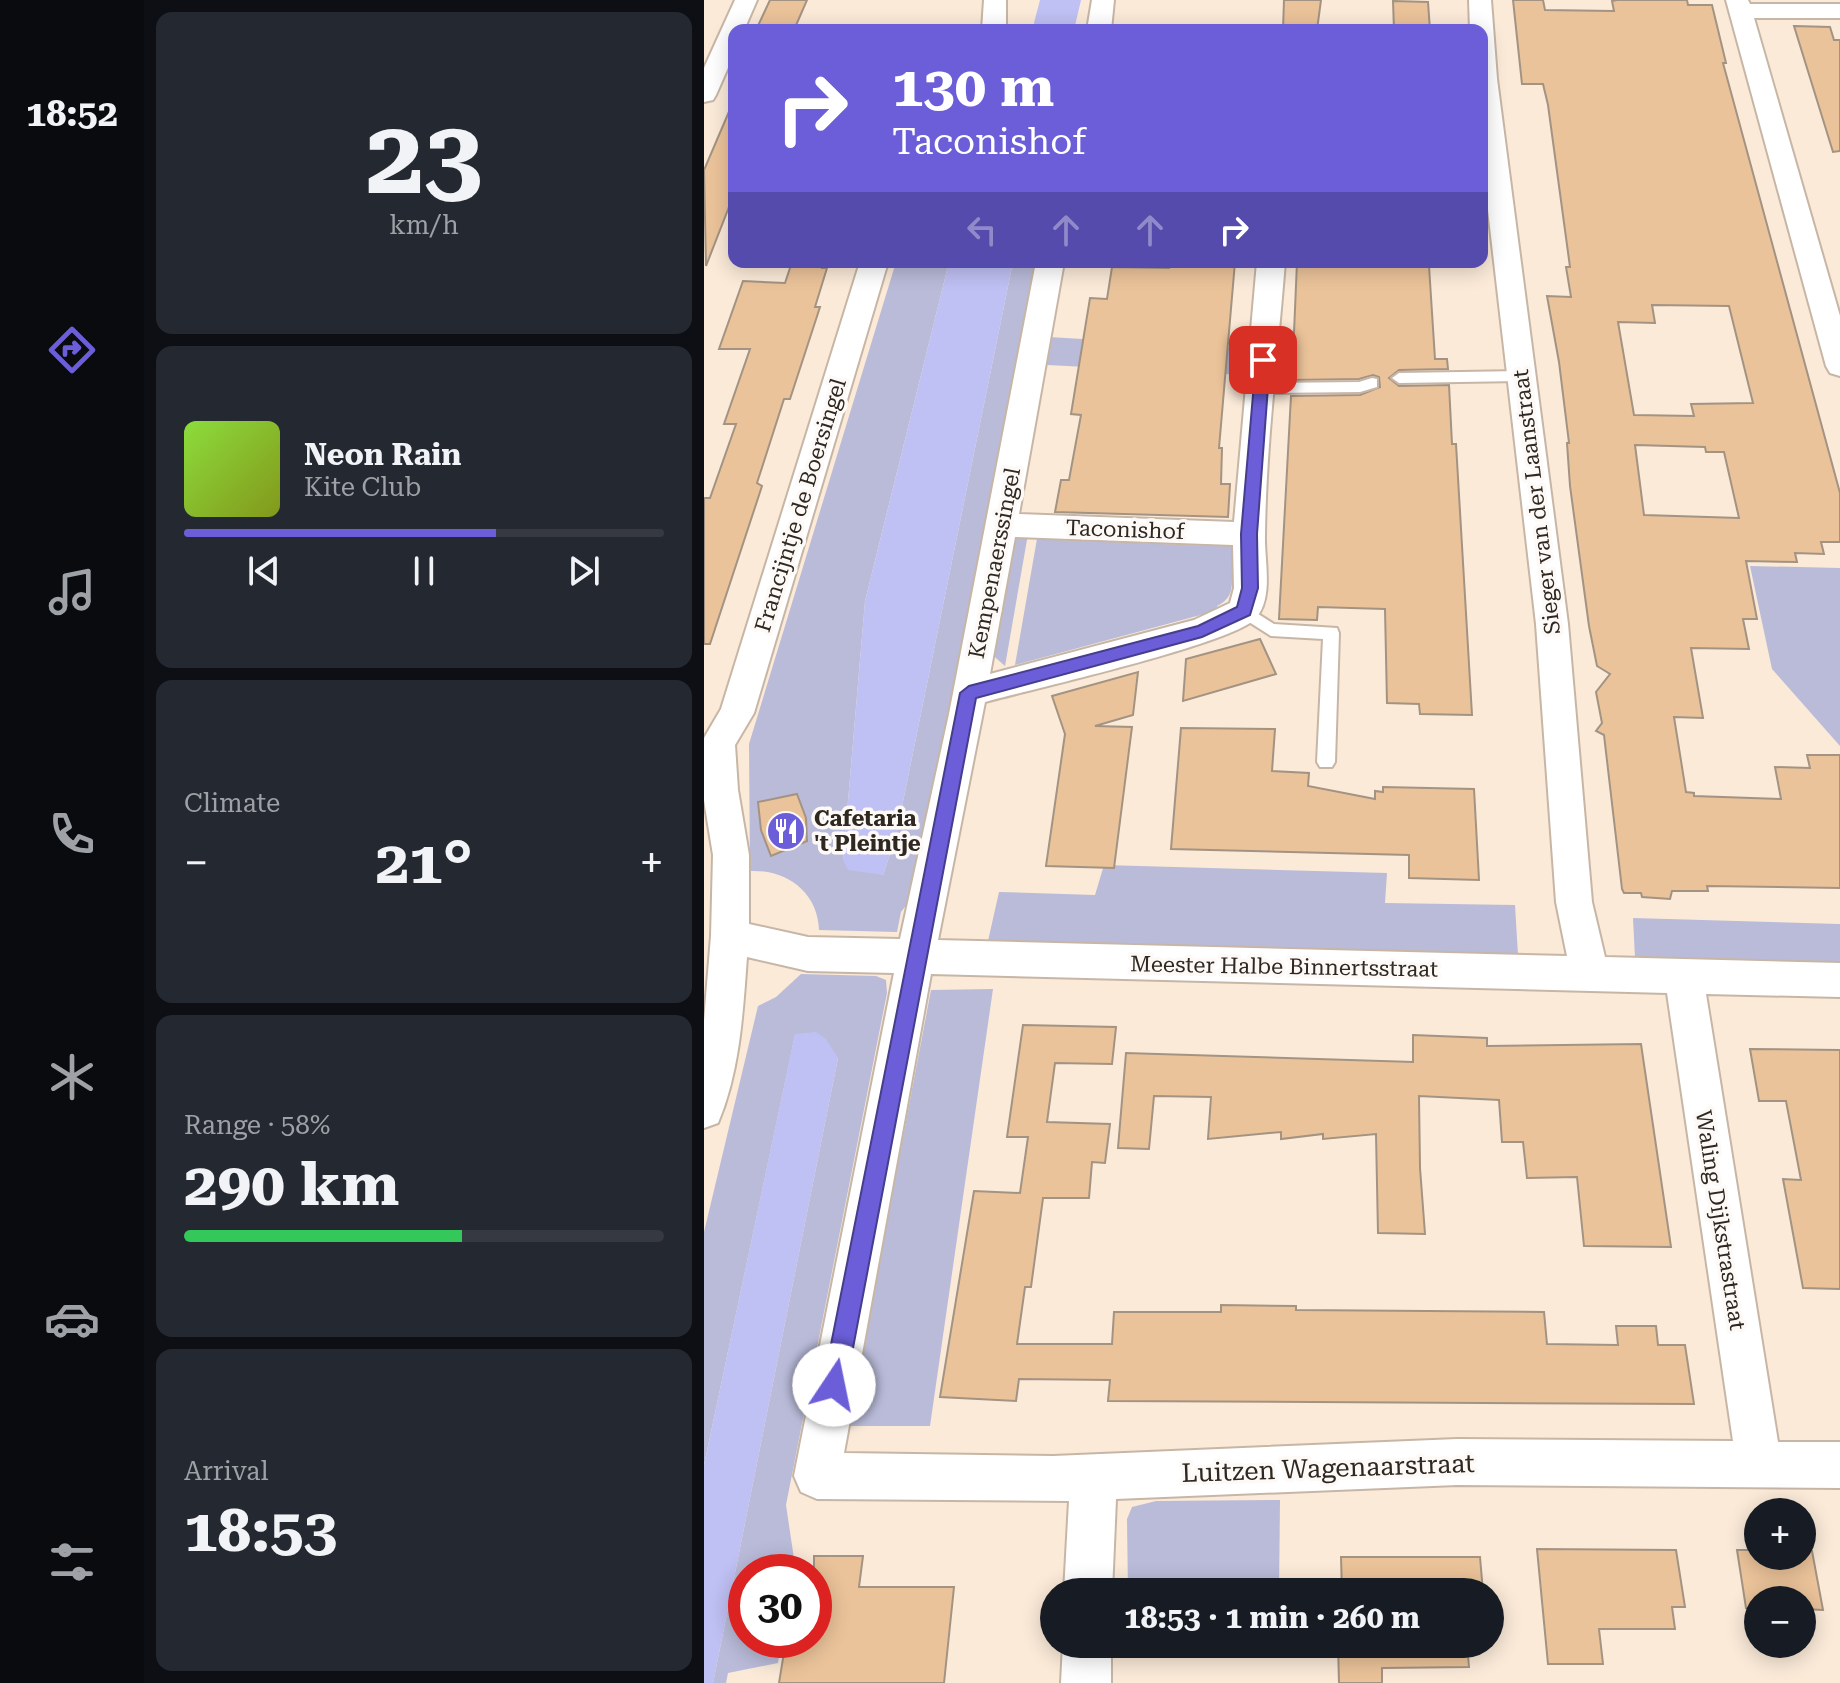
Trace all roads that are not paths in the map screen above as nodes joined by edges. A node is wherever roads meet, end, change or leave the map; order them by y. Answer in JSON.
{"nodes":[{"id":1,"x":746,"y":0,"type":"edge"},
{"id":2,"x":995,"y":0,"type":"edge"},
{"id":3,"x":1103,"y":0,"type":"edge"},
{"id":4,"x":1480,"y":0,"type":"edge"},
{"id":5,"x":1739,"y":5,"type":"edge"},
{"id":6,"x":1840,"y":11,"type":"edge"},
{"id":7,"x":735,"y":24,"type":"edge"},
{"id":8,"x":994,"y":24,"type":"edge"},
{"id":9,"x":1100,"y":24,"type":"edge"},
{"id":10,"x":1482,"y":24,"type":"edge"},
{"id":11,"x":728,"y":40,"type":"edge"},
{"id":12,"x":728,"y":92,"type":"edge"},
{"id":13,"x":704,"y":94,"type":"edge"},
{"id":14,"x":1488,"y":118,"type":"edge"},
{"id":15,"x":872,"y":268,"type":"edge"},
{"id":16,"x":1049,"y":268,"type":"edge"},
{"id":17,"x":1271,"y":268,"type":"edge"},
{"id":18,"x":1831,"y":303,"type":"edge"},
{"id":19,"x":1840,"y":366,"type":"edge"},
{"id":20,"x":1521,"y":376,"type":"junction"},
{"id":21,"x":1399,"y":378,"type":"dead end"},
{"id":22,"x":1372,"y":383,"type":"dead end"},
{"id":23,"x":1261,"y":388,"type":"junction"},
{"id":24,"x":1002,"y":525,"type":"junction"},
{"id":25,"x":1249,"y":534,"type":"junction"},
{"id":26,"x":1244,"y":611,"type":"junction"},
{"id":27,"x":969,"y":693,"type":"junction"},
{"id":28,"x":711,"y":744,"type":"edge"},
{"id":29,"x":1326,"y":762,"type":"dead end"},
{"id":30,"x":730,"y":936,"type":"junction"},
{"id":31,"x":916,"y":957,"type":"junction"},
{"id":32,"x":1589,"y":972,"type":"junction"},
{"id":33,"x":1684,"y":978,"type":"junction"},
{"id":34,"x":1840,"y":980,"type":"edge"},
{"id":35,"x":714,"y":1026,"type":"edge"},
{"id":36,"x":704,"y":1109,"type":"edge"},
{"id":37,"x":1759,"y":1462,"type":"junction"},
{"id":38,"x":1840,"y":1465,"type":"edge"},
{"id":39,"x":817,"y":1476,"type":"joint"},
{"id":40,"x":1095,"y":1476,"type":"junction"},
{"id":41,"x":1088,"y":1578,"type":"edge"},
{"id":42,"x":1087,"y":1658,"type":"edge"},
{"id":43,"x":1086,"y":1683,"type":"edge"}],
"edges":[{"from":1,"to":7,"type":"street"},
{"from":2,"to":8,"type":"street"},
{"from":3,"to":9,"type":"street"},
{"from":4,"to":10,"type":"street","name":"Sieger van der Laanstraat"},
{"from":5,"to":6,"type":"street"},
{"from":5,"to":18,"type":"street"},
{"from":11,"to":13,"type":"street"},
{"from":12,"to":13,"type":"street"},
{"from":14,"to":20,"type":"street","name":"Sieger van der Laanstraat"},
{"from":15,"to":28,"type":"street","name":"Francijntje de Boersingel"},
{"from":16,"to":24,"type":"street","name":"Kempenaerssingel"},
{"from":17,"to":23,"type":"street"},
{"from":18,"to":19,"type":"street"},
{"from":20,"to":21,"type":"lane"},
{"from":20,"to":32,"type":"street","name":"Sieger van der Laanstraat"},
{"from":22,"to":23,"type":"lane"},
{"from":23,"to":25,"type":"street"},
{"from":24,"to":25,"type":"street","name":"Taconishof"},
{"from":24,"to":27,"type":"street","name":"Kempenaerssingel"},
{"from":25,"to":26,"type":"street"},
{"from":26,"to":27,"type":"street"},
{"from":26,"to":29,"type":"lane"},
{"from":27,"to":31,"type":"street","name":"Kempenaerssingel"},
{"from":28,"to":30,"type":"street"},
{"from":30,"to":31,"type":"street","name":"Meester Halbe Binnertsstraat"},
{"from":30,"to":35,"type":"street"},
{"from":31,"to":32,"type":"street","name":"Meester Halbe Binnertsstraat"},
{"from":31,"to":39,"type":"street","name":"Kempenaerssingel"},
{"from":32,"to":33,"type":"street","name":"Meester Halbe Binnertsstraat"},
{"from":33,"to":34,"type":"street","name":"Meester Halbe Binnertsstraat"},
{"from":33,"to":37,"type":"street","name":"Waling Dijkstrastraat"},
{"from":35,"to":36,"type":"street"},
{"from":37,"to":38,"type":"street","name":"Luitzen Wagenaarstraat"},
{"from":37,"to":40,"type":"street","name":"Luitzen Wagenaarstraat"},
{"from":39,"to":40,"type":"street","name":"Luitzen Wagenaarstraat"},
{"from":40,"to":41,"type":"street"},
{"from":42,"to":43,"type":"street"}]}
